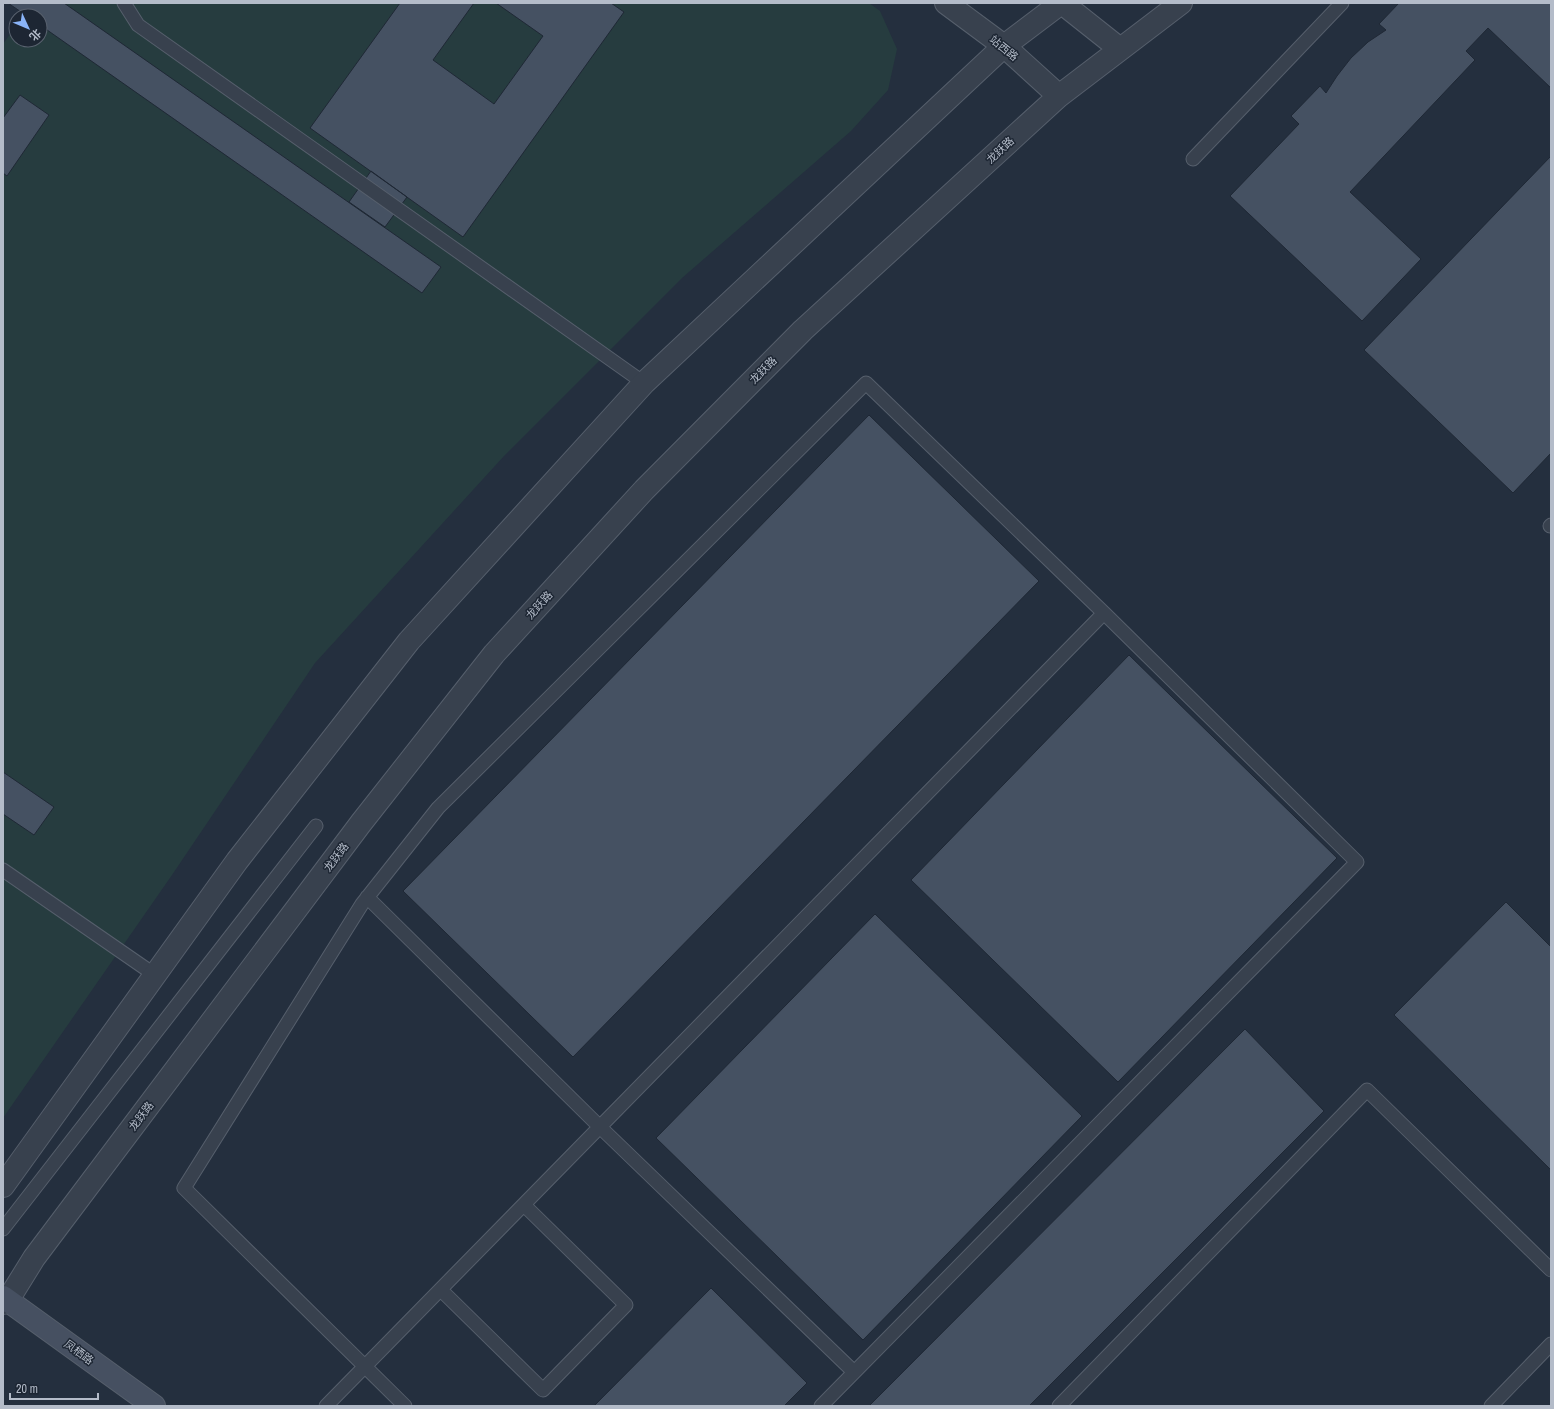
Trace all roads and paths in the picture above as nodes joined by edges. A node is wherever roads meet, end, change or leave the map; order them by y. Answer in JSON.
{"nodes":[{"id":1,"x":124,"y":3,"type":"edge"},
{"id":2,"x":946,"y":3,"type":"edge"},
{"id":3,"x":1062,"y":3,"type":"edge"},
{"id":4,"x":1181,"y":3,"type":"edge"},
{"id":5,"x":1342,"y":3,"type":"edge"},
{"id":6,"x":1004,"y":46,"type":"junction"},
{"id":7,"x":1120,"y":49,"type":"junction"},
{"id":8,"x":1059,"y":96,"type":"junction"},
{"id":9,"x":1193,"y":159,"type":"dead end"},
{"id":10,"x":644,"y":383,"type":"junction"},
{"id":11,"x":1104,"y":613,"type":"junction"},
{"id":12,"x":316,"y":826,"type":"dead end"},
{"id":13,"x":3,"y":870,"type":"edge"},
{"id":14,"x":367,"y":897,"type":"junction"},
{"id":15,"x":156,"y":975,"type":"junction"},
{"id":16,"x":600,"y":1127,"type":"junction"},
{"id":17,"x":3,"y":1186,"type":"edge"},
{"id":18,"x":524,"y":1205,"type":"junction"},
{"id":19,"x":3,"y":1229,"type":"edge"},
{"id":20,"x":1551,"y":1270,"type":"edge"},
{"id":21,"x":441,"y":1290,"type":"junction"},
{"id":22,"x":4,"y":1300,"type":"edge"},
{"id":23,"x":1551,"y":1344,"type":"edge"},
{"id":24,"x":365,"y":1367,"type":"junction"},
{"id":25,"x":854,"y":1372,"type":"junction"},
{"id":26,"x":154,"y":1406,"type":"edge"},
{"id":27,"x":326,"y":1406,"type":"edge"},
{"id":28,"x":405,"y":1406,"type":"edge"},
{"id":29,"x":821,"y":1406,"type":"edge"},
{"id":30,"x":1059,"y":1406,"type":"edge"},
{"id":31,"x":1491,"y":1406,"type":"edge"}],
"edges":[{"from":1,"to":10,"type":"lane"},
{"from":2,"to":6,"type":"street","name":"站西路"},
{"from":3,"to":6,"type":"street"},
{"from":3,"to":7,"type":"street"},
{"from":4,"to":7,"type":"street","name":"龙跃路"},
{"from":5,"to":9,"type":"lane"},
{"from":6,"to":8,"type":"street","name":"站西路"},
{"from":6,"to":10,"type":"street"},
{"from":7,"to":8,"type":"street","name":"龙跃路"},
{"from":8,"to":22,"type":"street","name":"龙跃路"},
{"from":10,"to":15,"type":"street"},
{"from":11,"to":14,"type":"lane"},
{"from":11,"to":16,"type":"lane"},
{"from":11,"to":25,"type":"lane"},
{"from":12,"to":19,"type":"lane"},
{"from":13,"to":15,"type":"lane"},
{"from":14,"to":16,"type":"lane"},
{"from":14,"to":24,"type":"lane"},
{"from":15,"to":17,"type":"street"},
{"from":16,"to":18,"type":"lane"},
{"from":16,"to":25,"type":"lane"},
{"from":18,"to":21,"type":"lane"},
{"from":18,"to":21,"type":"lane"},
{"from":20,"to":30,"type":"lane"},
{"from":21,"to":24,"type":"lane"},
{"from":22,"to":26,"type":"main road","name":"凤栖路"},
{"from":23,"to":31,"type":"lane"},
{"from":24,"to":27,"type":"lane"},
{"from":24,"to":28,"type":"lane"},
{"from":25,"to":29,"type":"lane"}]}
